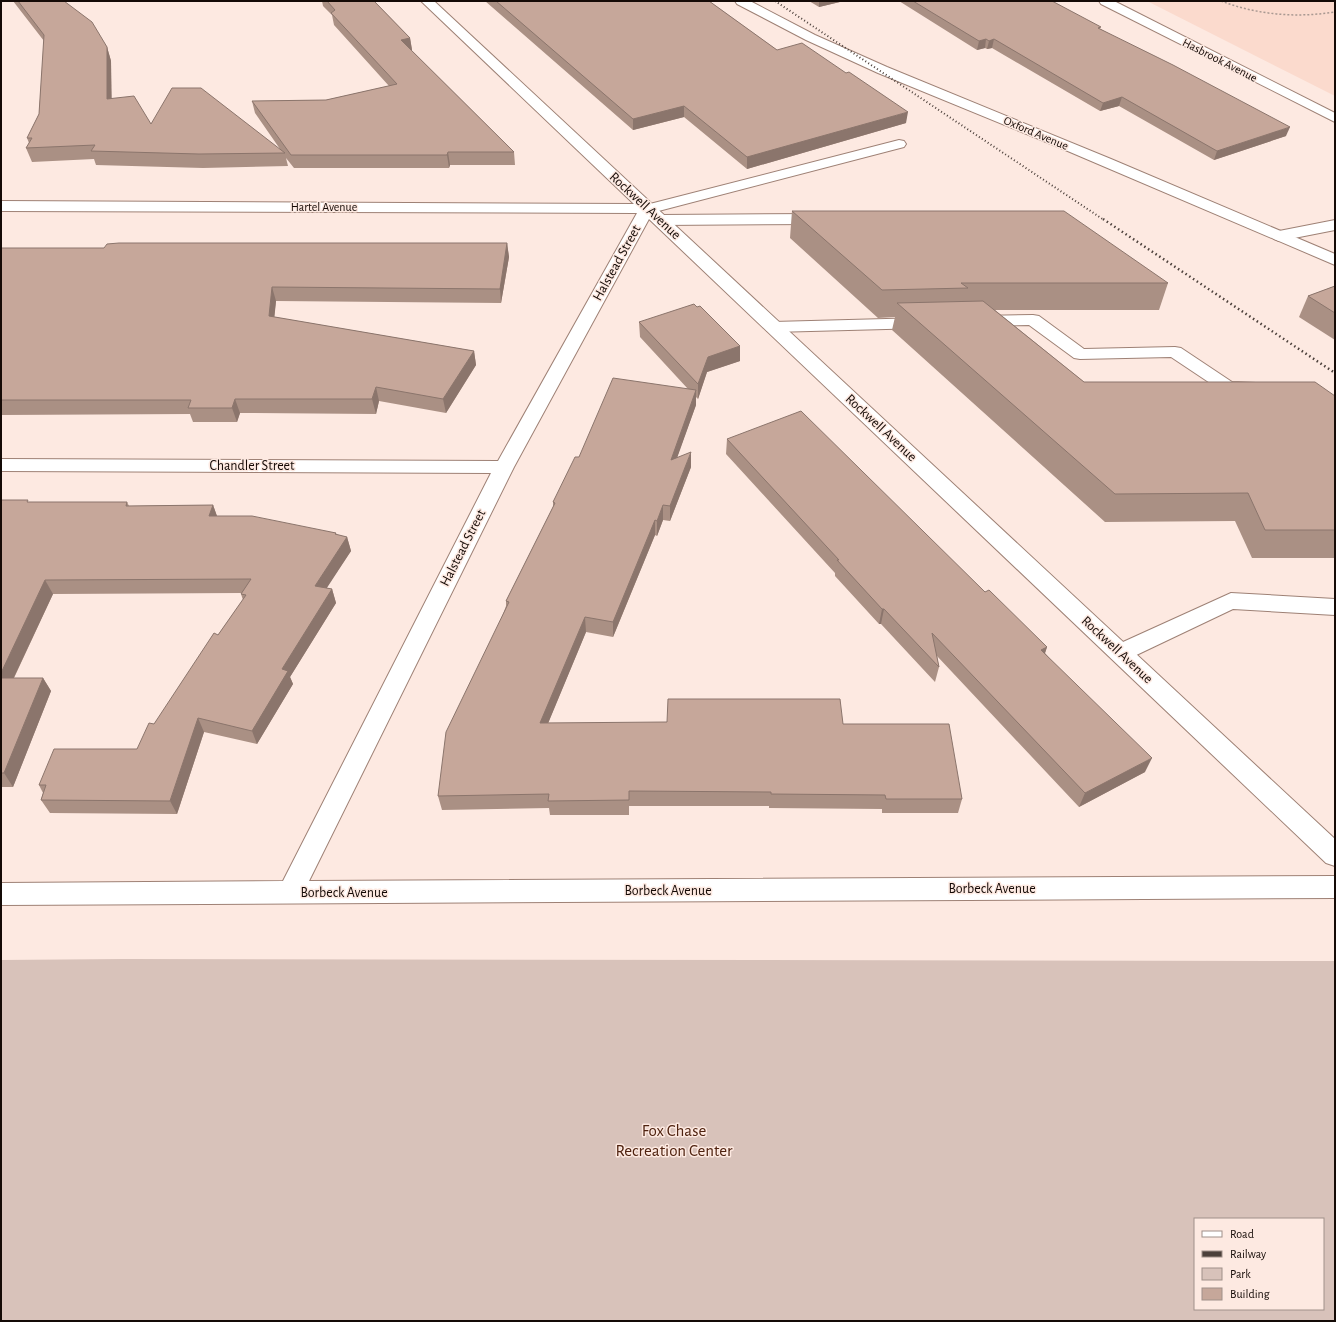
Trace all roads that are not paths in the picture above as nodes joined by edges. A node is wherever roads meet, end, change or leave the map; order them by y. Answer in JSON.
{"nodes":[{"id":1,"x":427,"y":1,"type":"edge"},
{"id":2,"x":741,"y":1,"type":"edge"},
{"id":3,"x":1105,"y":1,"type":"edge"},
{"id":4,"x":1335,"y":118,"type":"edge"},
{"id":5,"x":899,"y":144,"type":"dead end"},
{"id":6,"x":1,"y":206,"type":"edge"},
{"id":7,"x":647,"y":209,"type":"junction"},
{"id":8,"x":835,"y":219,"type":"edge"},
{"id":9,"x":661,"y":220,"type":"junction"},
{"id":10,"x":1335,"y":225,"type":"edge"},
{"id":11,"x":1279,"y":236,"type":"junction"},
{"id":12,"x":1335,"y":260,"type":"edge"},
{"id":13,"x":938,"y":322,"type":"edge"},
{"id":14,"x":962,"y":322,"type":"edge"},
{"id":15,"x":773,"y":327,"type":"junction"},
{"id":16,"x":1265,"y":387,"type":"edge"},
{"id":17,"x":1,"y":465,"type":"edge"},
{"id":18,"x":504,"y":467,"type":"junction"},
{"id":19,"x":1335,"y":607,"type":"edge"},
{"id":20,"x":1120,"y":653,"type":"junction"},
{"id":21,"x":1335,"y":855,"type":"edge"},
{"id":22,"x":1335,"y":887,"type":"edge"},
{"id":23,"x":1,"y":894,"type":"edge"},
{"id":24,"x":290,"y":894,"type":"junction"}],
"edges":[{"from":1,"to":7,"type":"street","name":"Rockwell Avenue"},
{"from":2,"to":11,"type":"street","name":"Oxford Avenue"},
{"from":3,"to":4,"type":"street","name":"Hasbrook Avenue"},
{"from":5,"to":7,"type":"street","name":"Hartel Avenue"},
{"from":6,"to":7,"type":"street","name":"Hartel Avenue"},
{"from":7,"to":9,"type":"street","name":"Rockwell Avenue"},
{"from":7,"to":18,"type":"street","name":"Halstead Street"},
{"from":8,"to":9,"type":"street"},
{"from":9,"to":15,"type":"street","name":"Rockwell Avenue"},
{"from":10,"to":11,"type":"street"},
{"from":11,"to":12,"type":"street","name":"Oxford Avenue"},
{"from":13,"to":15,"type":"street"},
{"from":14,"to":16,"type":"street"},
{"from":15,"to":20,"type":"street","name":"Rockwell Avenue"},
{"from":17,"to":18,"type":"street","name":"Chandler Street"},
{"from":18,"to":24,"type":"street","name":"Halstead Street"},
{"from":19,"to":20,"type":"street"},
{"from":20,"to":21,"type":"street","name":"Rockwell Avenue"},
{"from":22,"to":24,"type":"street","name":"Borbeck Avenue"},
{"from":23,"to":24,"type":"street","name":"Borbeck Avenue"}]}
